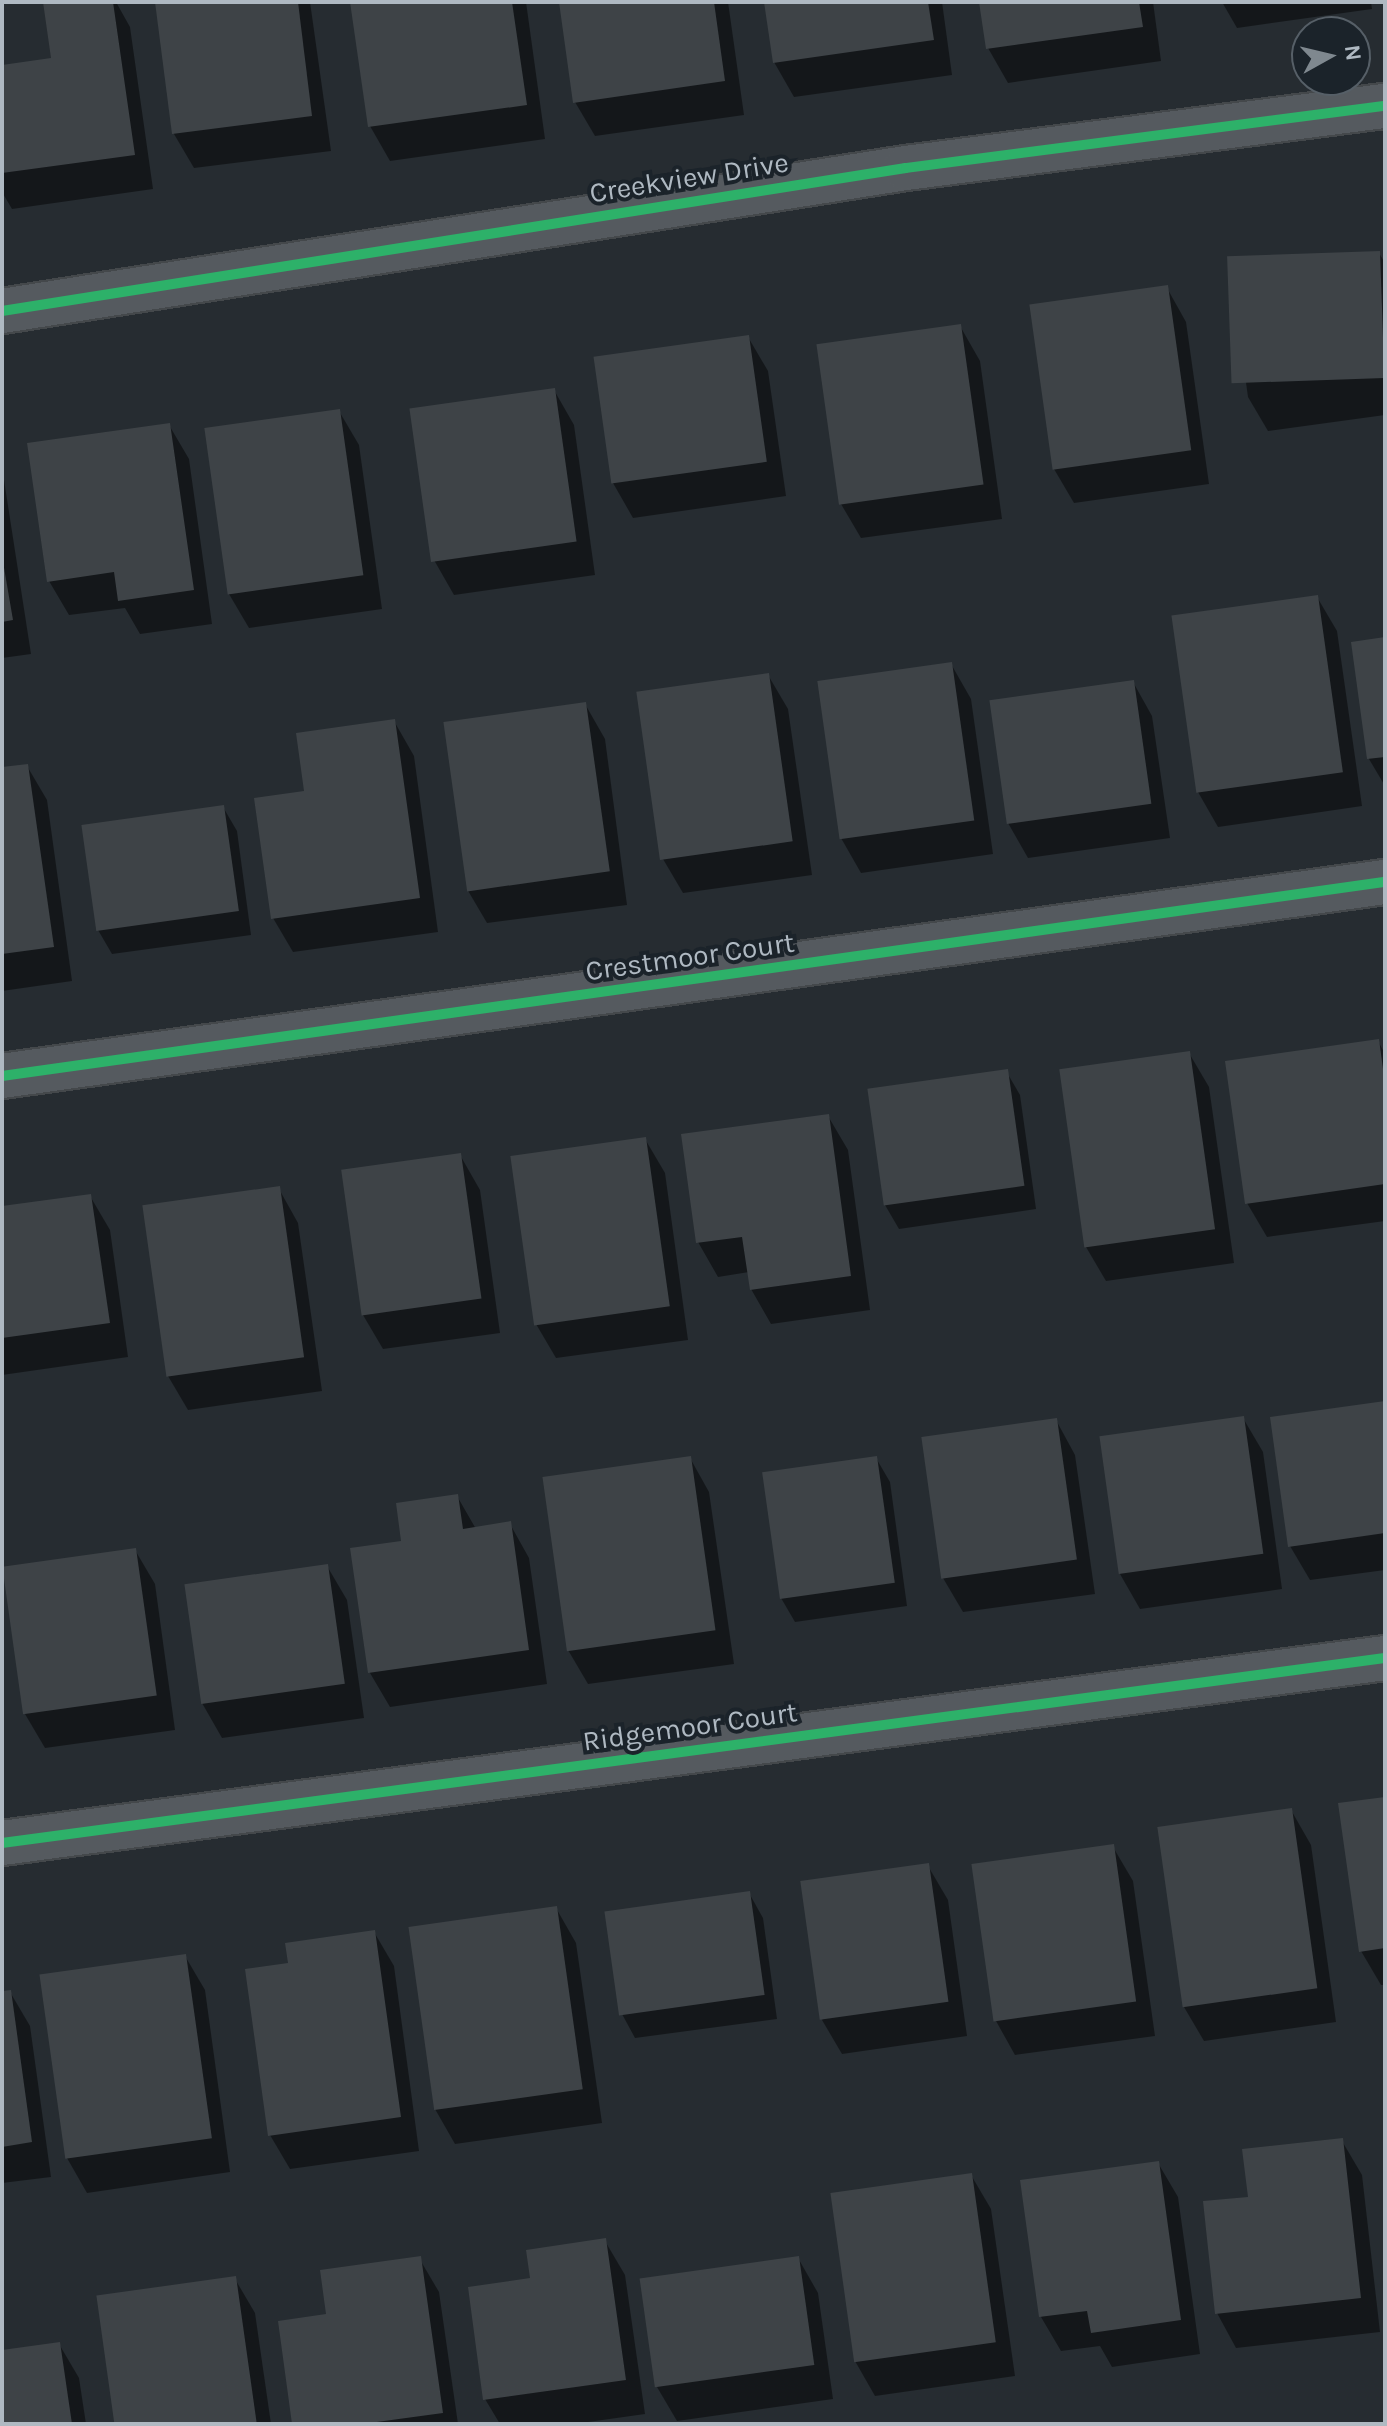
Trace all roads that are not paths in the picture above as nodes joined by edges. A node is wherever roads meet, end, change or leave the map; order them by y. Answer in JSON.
{"nodes":[{"id":1,"x":1385,"y":106,"type":"edge"},
{"id":2,"x":2,"y":311,"type":"edge"},
{"id":3,"x":1385,"y":882,"type":"edge"},
{"id":4,"x":2,"y":1076,"type":"edge"},
{"id":5,"x":1385,"y":1658,"type":"edge"},
{"id":6,"x":2,"y":1843,"type":"edge"}],
"edges":[{"from":1,"to":2,"type":"street","name":"Creekview Drive"},
{"from":3,"to":4,"type":"street","name":"Crestmoor Court"},
{"from":5,"to":6,"type":"street","name":"Ridgemoor Court"}]}
